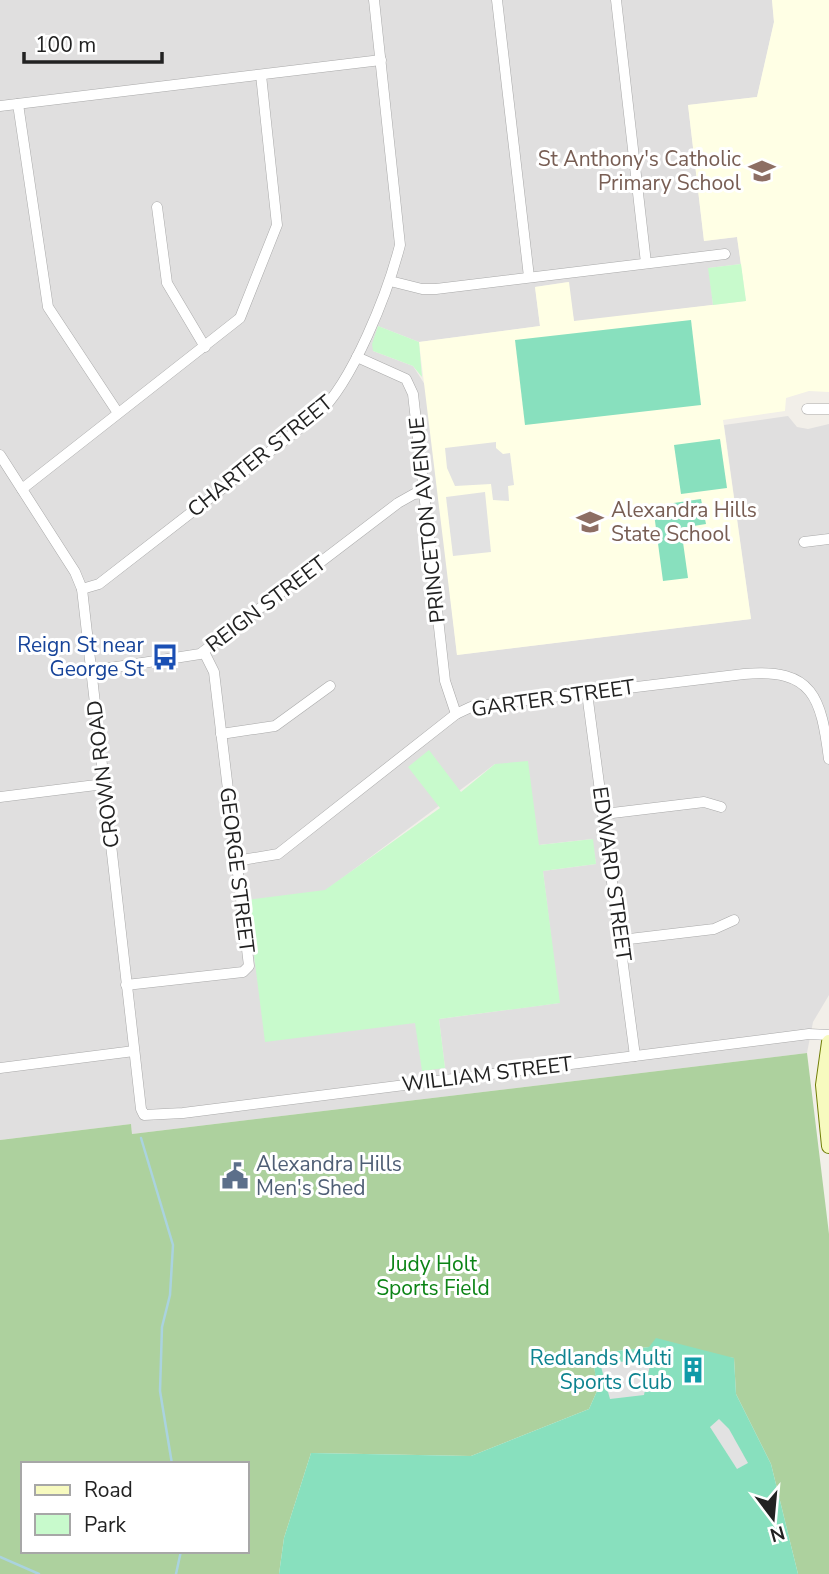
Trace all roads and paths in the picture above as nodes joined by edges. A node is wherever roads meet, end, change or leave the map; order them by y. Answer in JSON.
{"nodes":[{"id":1,"x":374,"y":0,"type":"edge"},
{"id":2,"x":497,"y":0,"type":"edge"},
{"id":3,"x":616,"y":0,"type":"edge"},
{"id":4,"x":381,"y":60,"type":"junction"},
{"id":5,"x":261,"y":75,"type":"junction"},
{"id":6,"x":18,"y":104,"type":"junction"},
{"id":7,"x":0,"y":106,"type":"edge"},
{"id":8,"x":157,"y":207,"type":"dead end"},
{"id":9,"x":725,"y":254,"type":"dead end"},
{"id":10,"x":646,"y":263,"type":"junction"},
{"id":11,"x":529,"y":277,"type":"junction"},
{"id":12,"x":390,"y":281,"type":"junction"},
{"id":13,"x":205,"y":346,"type":"junction"},
{"id":14,"x":357,"y":357,"type":"junction"},
{"id":15,"x":807,"y":409,"type":"dead end"},
{"id":16,"x":829,"y":409,"type":"edge"},
{"id":17,"x":118,"y":413,"type":"junction"},
{"id":18,"x":0,"y":455,"type":"edge"},
{"id":19,"x":22,"y":489,"type":"junction"},
{"id":20,"x":424,"y":493,"type":"junction"},
{"id":21,"x":829,"y":539,"type":"edge"},
{"id":22,"x":804,"y":542,"type":"dead end"},
{"id":23,"x":82,"y":589,"type":"junction"},
{"id":24,"x":204,"y":652,"type":"junction"},
{"id":25,"x":91,"y":671,"type":"junction"},
{"id":26,"x":330,"y":686,"type":"dead end"},
{"id":27,"x":587,"y":693,"type":"junction"},
{"id":28,"x":825,"y":706,"type":"edge"},
{"id":29,"x":456,"y":714,"type":"junction"},
{"id":30,"x":221,"y":734,"type":"junction"},
{"id":31,"x":829,"y":759,"type":"edge"},
{"id":32,"x":104,"y":783,"type":"junction"},
{"id":33,"x":0,"y":797,"type":"edge"},
{"id":34,"x":721,"y":807,"type":"dead end"},
{"id":35,"x":604,"y":814,"type":"junction"},
{"id":36,"x":236,"y":861,"type":"junction"},
{"id":37,"x":734,"y":920,"type":"dead end"},
{"id":38,"x":621,"y":940,"type":"junction"},
{"id":39,"x":127,"y":985,"type":"junction"},
{"id":40,"x":829,"y":1035,"type":"edge"},
{"id":41,"x":829,"y":1042,"type":"edge"},
{"id":42,"x":134,"y":1051,"type":"junction"},
{"id":43,"x":635,"y":1056,"type":"junction"},
{"id":44,"x":0,"y":1068,"type":"edge"},
{"id":45,"x":145,"y":1115,"type":"joint"},
{"id":46,"x":829,"y":1146,"type":"edge"}],
"edges":[{"from":1,"to":4,"type":"street","name":"CHARTER STREET"},
{"from":2,"to":11,"type":"street"},
{"from":3,"to":10,"type":"street"},
{"from":4,"to":5,"type":"street"},
{"from":4,"to":12,"type":"street","name":"CHARTER STREET"},
{"from":5,"to":6,"type":"street"},
{"from":5,"to":13,"type":"street"},
{"from":6,"to":7,"type":"street"},
{"from":6,"to":17,"type":"street"},
{"from":8,"to":13,"type":"street"},
{"from":9,"to":10,"type":"street"},
{"from":10,"to":11,"type":"street"},
{"from":11,"to":12,"type":"street"},
{"from":12,"to":14,"type":"street","name":"CHARTER STREET"},
{"from":13,"to":17,"type":"street"},
{"from":14,"to":20,"type":"street","name":"PRINCETON AVENUE"},
{"from":14,"to":23,"type":"street","name":"CHARTER STREET"},
{"from":15,"to":16,"type":"street"},
{"from":17,"to":19,"type":"street"},
{"from":18,"to":19,"type":"street","name":"CROWN ROAD"},
{"from":19,"to":23,"type":"street","name":"CROWN ROAD"},
{"from":20,"to":24,"type":"street","name":"REIGN STREET"},
{"from":20,"to":29,"type":"street","name":"PRINCETON AVENUE"},
{"from":21,"to":22,"type":"street"},
{"from":23,"to":25,"type":"street","name":"CROWN ROAD"},
{"from":24,"to":25,"type":"street","name":"REIGN STREET"},
{"from":24,"to":30,"type":"street","name":"GEORGE STREET"},
{"from":25,"to":32,"type":"street","name":"CROWN ROAD"},
{"from":26,"to":30,"type":"street"},
{"from":27,"to":28,"type":"street","name":"GARTER STREET"},
{"from":27,"to":29,"type":"street","name":"GARTER STREET"},
{"from":27,"to":35,"type":"street","name":"EDWARD STREET"},
{"from":28,"to":31,"type":"street"},
{"from":29,"to":36,"type":"street","name":"GARTER STREET"},
{"from":30,"to":36,"type":"street","name":"GEORGE STREET"},
{"from":32,"to":33,"type":"street"},
{"from":32,"to":39,"type":"street","name":"CROWN ROAD"},
{"from":34,"to":35,"type":"street"},
{"from":35,"to":38,"type":"street","name":"EDWARD STREET"},
{"from":36,"to":39,"type":"street","name":"GEORGE STREET"},
{"from":37,"to":38,"type":"street"},
{"from":38,"to":43,"type":"street","name":"EDWARD STREET"},
{"from":39,"to":42,"type":"street","name":"CROWN ROAD"},
{"from":40,"to":43,"type":"street","name":"WILLIAM STREET"},
{"from":41,"to":46,"type":"street"},
{"from":42,"to":44,"type":"street"},
{"from":42,"to":45,"type":"street","name":"CROWN ROAD"},
{"from":43,"to":45,"type":"street","name":"WILLIAM STREET"}]}
